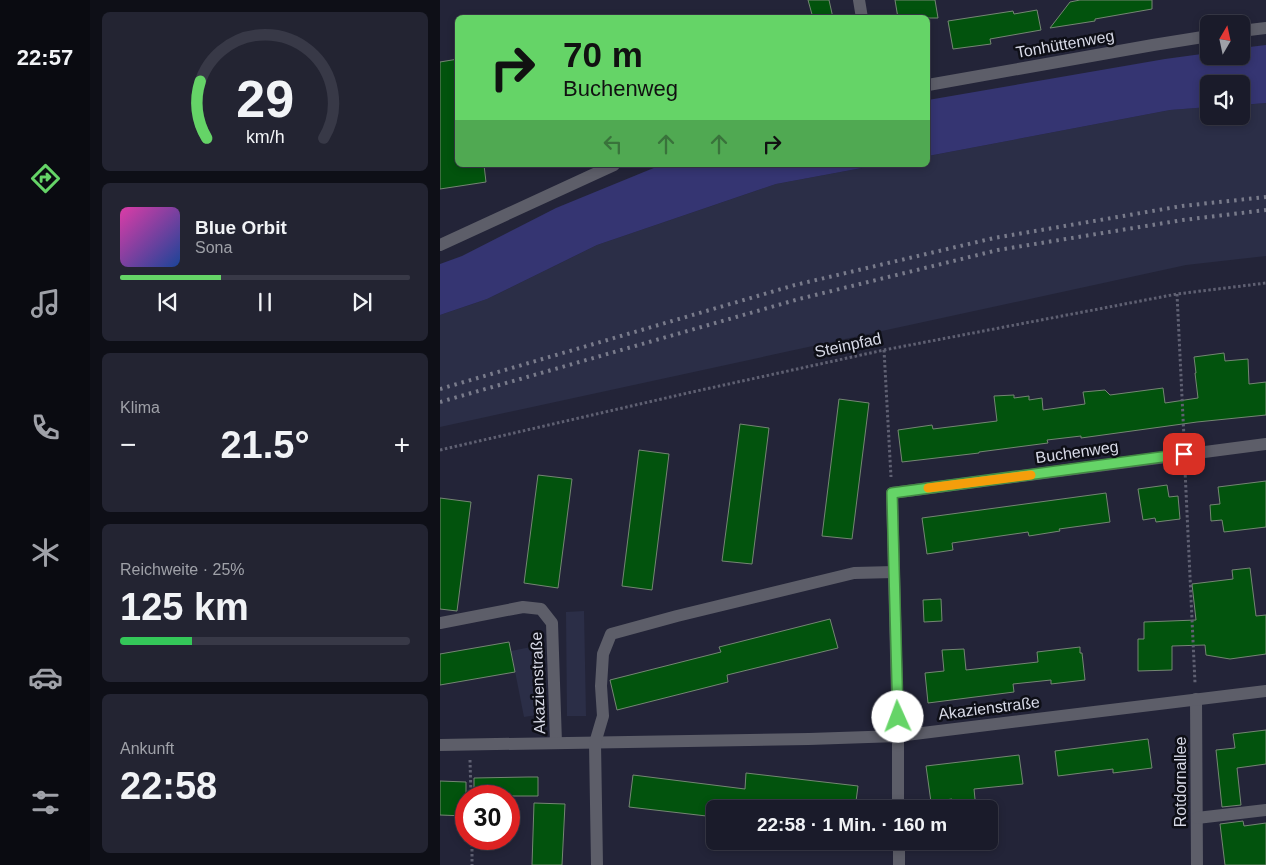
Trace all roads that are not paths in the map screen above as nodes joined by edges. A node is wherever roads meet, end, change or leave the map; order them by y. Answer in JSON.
{"nodes":[{"id":1,"x":859,"y":0,"type":"edge"},
{"id":2,"x":862,"y":15,"type":"edge"},
{"id":3,"x":1266,"y":28,"type":"edge"},
{"id":4,"x":1250,"y":31,"type":"edge"},
{"id":5,"x":1200,"y":37,"type":"edge"},
{"id":6,"x":930,"y":84,"type":"edge"},
{"id":7,"x":610,"y":167,"type":"edge"},
{"id":8,"x":440,"y":245,"type":"edge"},
{"id":9,"x":1266,"y":444,"type":"edge"},
{"id":10,"x":894,"y":572,"type":"junction"},
{"id":11,"x":440,"y":623,"type":"edge"},
{"id":12,"x":1266,"y":691,"type":"edge"},
{"id":13,"x":1196,"y":699,"type":"junction"},
{"id":14,"x":898,"y":736,"type":"junction"},
{"id":15,"x":556,"y":743,"type":"junction"},
{"id":16,"x":595,"y":743,"type":"junction"},
{"id":17,"x":440,"y":745,"type":"edge"},
{"id":18,"x":898,"y":800,"type":"edge"},
{"id":19,"x":1266,"y":810,"type":"edge"},
{"id":20,"x":1197,"y":818,"type":"junction"},
{"id":21,"x":898,"y":850,"type":"edge"},
{"id":22,"x":597,"y":865,"type":"edge"},
{"id":23,"x":899,"y":865,"type":"edge"},
{"id":24,"x":1197,"y":865,"type":"edge"}],
"edges":[{"from":1,"to":2,"type":"street"},
{"from":3,"to":4,"type":"street"},
{"from":5,"to":6,"type":"street","name":"Tonhüttenweg"},
{"from":7,"to":8,"type":"street"},
{"from":9,"to":10,"type":"street","name":"Buchenweg"},
{"from":10,"to":14,"type":"street"},
{"from":10,"to":16,"type":"street"},
{"from":11,"to":15,"type":"street","name":"Akazienstraße"},
{"from":12,"to":13,"type":"street","name":"Akazienstraße"},
{"from":13,"to":14,"type":"street","name":"Akazienstraße"},
{"from":13,"to":20,"type":"street","name":"Rotdornallee"},
{"from":14,"to":16,"type":"street","name":"Akazienstraße"},
{"from":14,"to":18,"type":"street"},
{"from":15,"to":16,"type":"street","name":"Akazienstraße"},
{"from":15,"to":17,"type":"street","name":"Akazienstraße"},
{"from":16,"to":22,"type":"street"},
{"from":19,"to":20,"type":"street"},
{"from":20,"to":24,"type":"street","name":"Rotdornallee"},
{"from":21,"to":23,"type":"street"}]}
